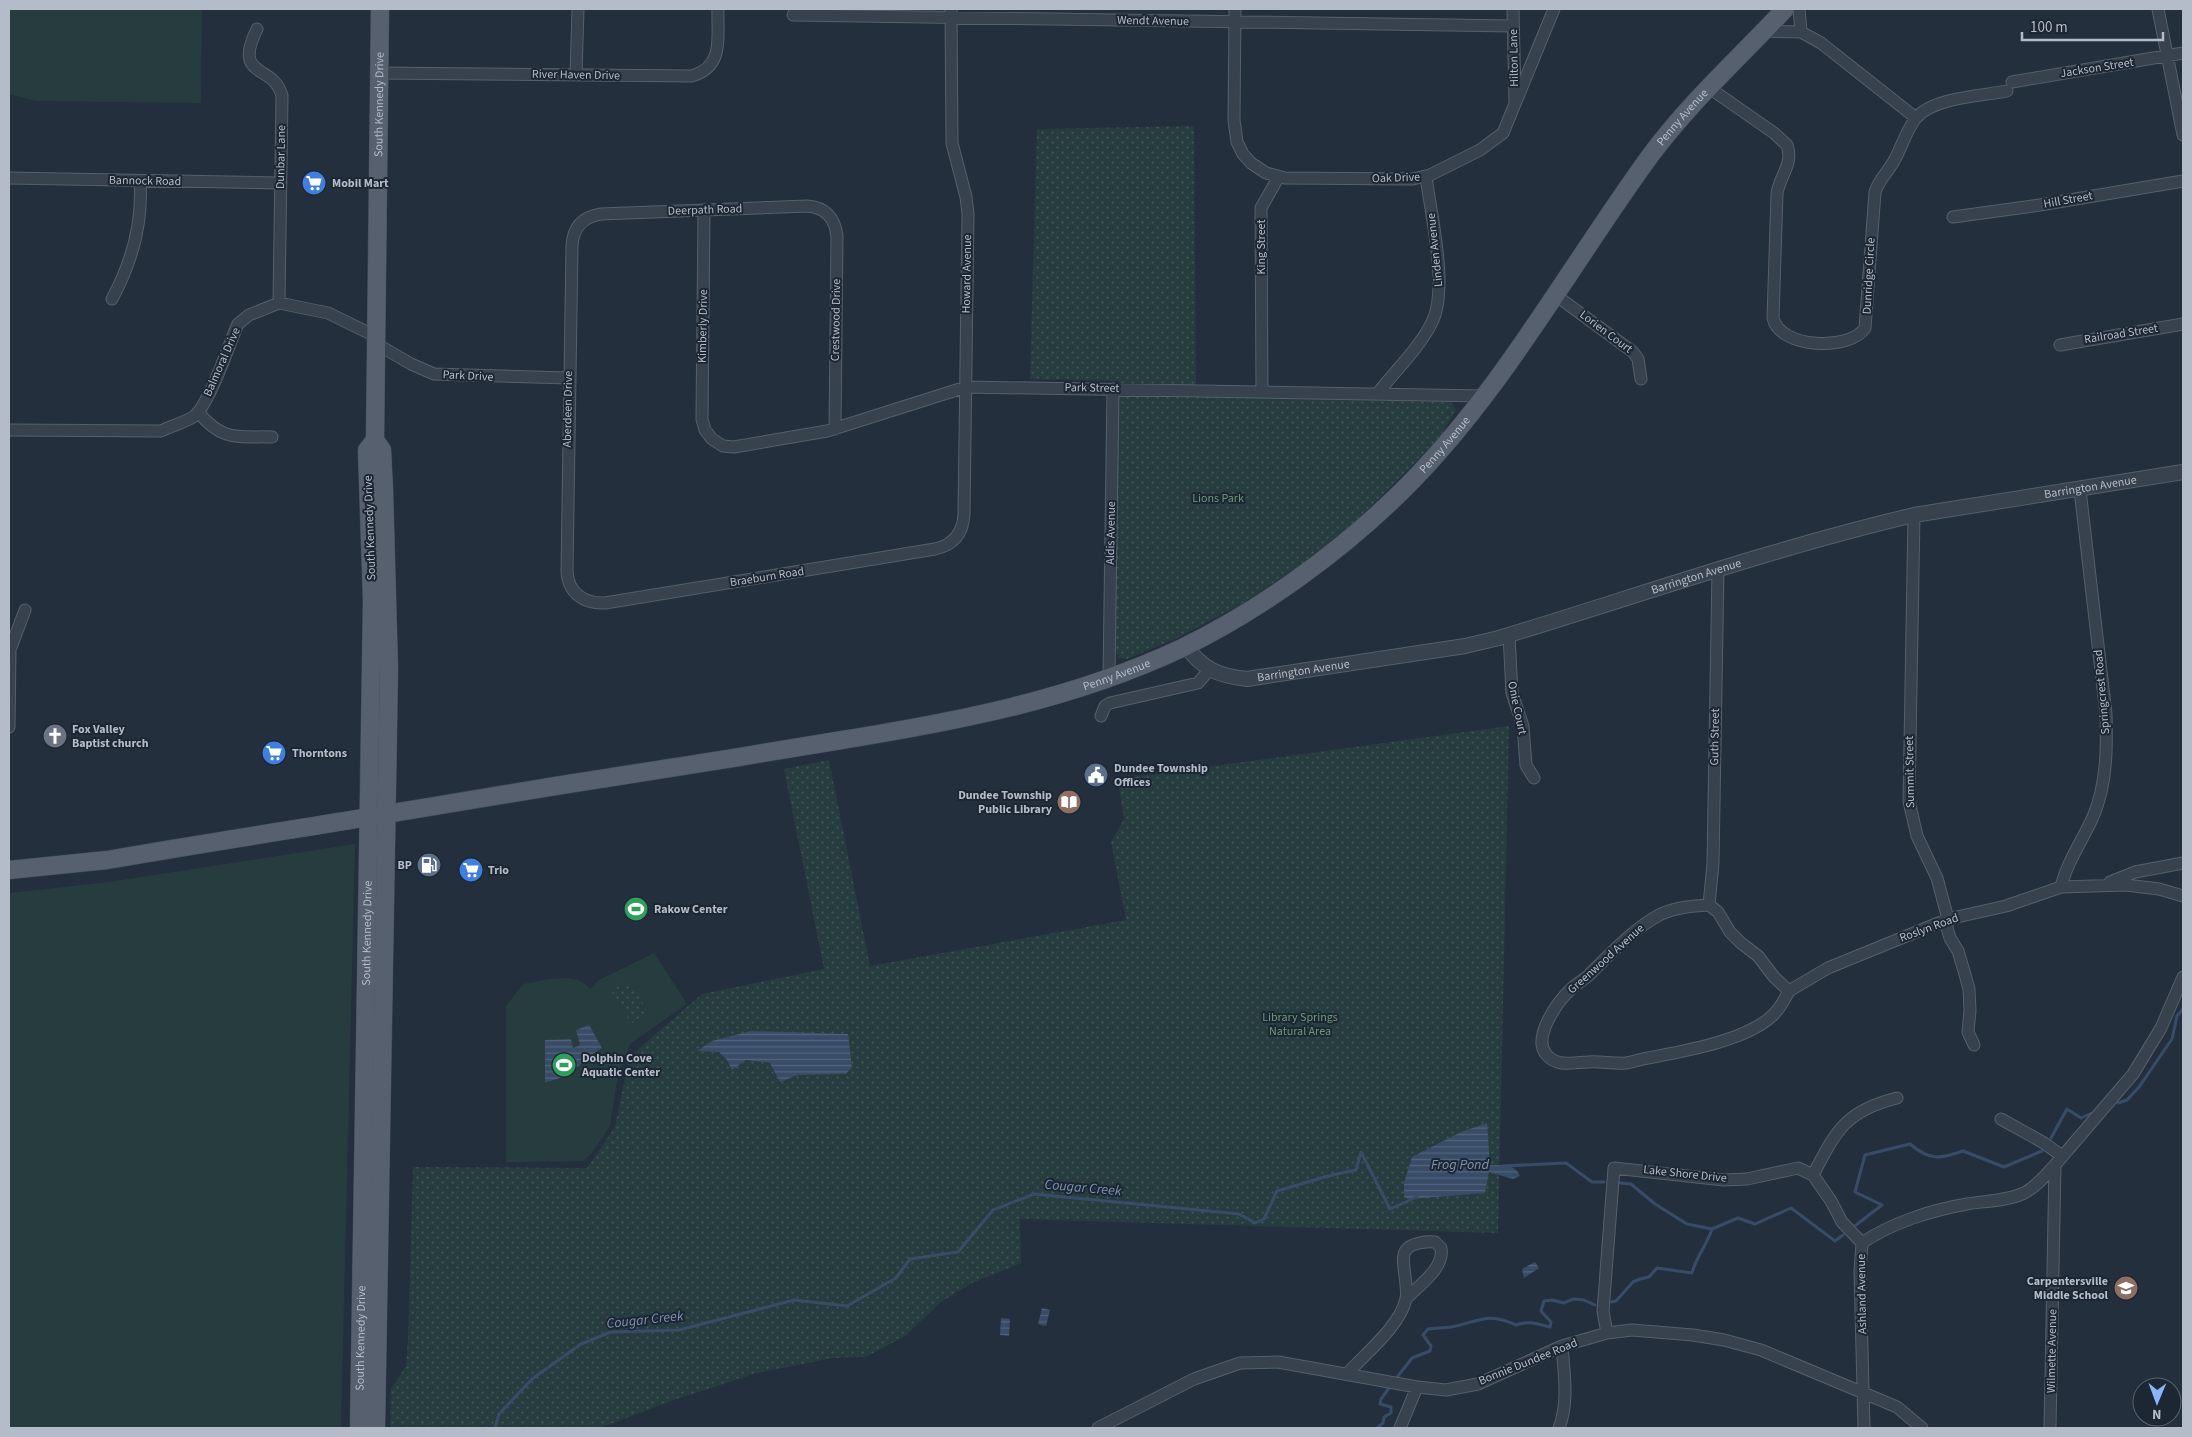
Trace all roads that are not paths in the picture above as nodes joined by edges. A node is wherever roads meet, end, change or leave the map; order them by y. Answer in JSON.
{"nodes":[{"id":1,"x":380,"y":9,"type":"edge"},
{"id":2,"x":578,"y":9,"type":"edge"},
{"id":3,"x":718,"y":9,"type":"edge"},
{"id":4,"x":1235,"y":9,"type":"edge"},
{"id":5,"x":1513,"y":9,"type":"edge"},
{"id":6,"x":1554,"y":9,"type":"edge"},
{"id":7,"x":1785,"y":9,"type":"edge"},
{"id":8,"x":1798,"y":9,"type":"edge"},
{"id":9,"x":2158,"y":9,"type":"edge"},
{"id":10,"x":951,"y":13,"type":"edge"},
{"id":11,"x":794,"y":15,"type":"dead end"},
{"id":12,"x":1103,"y":15,"type":"edge"},
{"id":13,"x":1235,"y":22,"type":"junction"},
{"id":14,"x":1513,"y":26,"type":"junction"},
{"id":15,"x":257,"y":29,"type":"dead end"},
{"id":16,"x":1764,"y":31,"type":"junction"},
{"id":17,"x":1800,"y":32,"type":"junction"},
{"id":18,"x":2183,"y":54,"type":"edge"},
{"id":19,"x":2168,"y":56,"type":"junction"},
{"id":20,"x":379,"y":72,"type":"junction"},
{"id":21,"x":576,"y":75,"type":"junction"},
{"id":22,"x":1708,"y":86,"type":"junction"},
{"id":23,"x":1515,"y":107,"type":"junction"},
{"id":24,"x":1916,"y":118,"type":"junction"},
{"id":25,"x":2183,"y":136,"type":"edge"},
{"id":26,"x":1426,"y":177,"type":"junction"},
{"id":27,"x":9,"y":178,"type":"edge"},
{"id":28,"x":1278,"y":178,"type":"junction"},
{"id":29,"x":140,"y":181,"type":"junction"},
{"id":30,"x":2183,"y":181,"type":"edge"},
{"id":31,"x":281,"y":183,"type":"junction"},
{"id":32,"x":704,"y":211,"type":"junction"},
{"id":33,"x":828,"y":214,"type":"joint"},
{"id":34,"x":1953,"y":217,"type":"dead end"},
{"id":35,"x":582,"y":221,"type":"joint"},
{"id":36,"x":1554,"y":294,"type":"junction"},
{"id":37,"x":112,"y":299,"type":"dead end"},
{"id":38,"x":279,"y":303,"type":"junction"},
{"id":39,"x":2183,"y":324,"type":"edge"},
{"id":40,"x":375,"y":340,"type":"junction"},
{"id":41,"x":2060,"y":345,"type":"dead end"},
{"id":42,"x":568,"y":378,"type":"junction"},
{"id":43,"x":1641,"y":379,"type":"dead end"},
{"id":44,"x":966,"y":387,"type":"junction"},
{"id":45,"x":1113,"y":389,"type":"junction"},
{"id":46,"x":1262,"y":391,"type":"junction"},
{"id":47,"x":1378,"y":393,"type":"junction"},
{"id":48,"x":1483,"y":396,"type":"junction"},
{"id":49,"x":198,"y":412,"type":"junction"},
{"id":50,"x":835,"y":429,"type":"junction"},
{"id":51,"x":9,"y":430,"type":"edge"},
{"id":52,"x":272,"y":436,"type":"dead end"},
{"id":53,"x":712,"y":439,"type":"joint"},
{"id":54,"x":375,"y":440,"type":"junction"},
{"id":55,"x":2183,"y":472,"type":"edge"},
{"id":56,"x":2080,"y":490,"type":"junction"},
{"id":57,"x":1914,"y":515,"type":"junction"},
{"id":58,"x":955,"y":539,"type":"joint"},
{"id":59,"x":1718,"y":569,"type":"junction"},
{"id":60,"x":578,"y":596,"type":"joint"},
{"id":61,"x":25,"y":610,"type":"dead end"},
{"id":62,"x":1510,"y":635,"type":"junction"},
{"id":63,"x":1186,"y":646,"type":"junction"},
{"id":64,"x":1210,"y":669,"type":"junction"},
{"id":65,"x":1109,"y":677,"type":"junction"},
{"id":66,"x":1102,"y":716,"type":"dead end"},
{"id":67,"x":9,"y":727,"type":"edge"},
{"id":68,"x":1534,"y":778,"type":"dead end"},
{"id":69,"x":386,"y":814,"type":"junction"},
{"id":70,"x":368,"y":818,"type":"junction"},
{"id":71,"x":2183,"y":863,"type":"edge"},
{"id":72,"x":9,"y":870,"type":"edge"},
{"id":73,"x":2106,"y":884,"type":"junction"},
{"id":74,"x":2061,"y":887,"type":"junction"},
{"id":75,"x":2183,"y":896,"type":"edge"},
{"id":76,"x":1709,"y":905,"type":"junction"},
{"id":77,"x":1948,"y":920,"type":"junction"},
{"id":78,"x":2183,"y":977,"type":"edge"},
{"id":79,"x":1789,"y":991,"type":"junction"},
{"id":80,"x":1974,"y":1045,"type":"dead end"},
{"id":81,"x":1546,"y":1055,"type":"joint"},
{"id":82,"x":1897,"y":1098,"type":"dead end"},
{"id":83,"x":2001,"y":1119,"type":"dead end"},
{"id":84,"x":2058,"y":1160,"type":"junction"},
{"id":85,"x":1813,"y":1176,"type":"junction"},
{"id":86,"x":1862,"y":1243,"type":"junction"},
{"id":87,"x":1406,"y":1299,"type":"junction"},
{"id":88,"x":1607,"y":1333,"type":"junction"},
{"id":89,"x":1562,"y":1346,"type":"junction"},
{"id":90,"x":1347,"y":1374,"type":"junction"},
{"id":91,"x":1417,"y":1388,"type":"junction"},
{"id":92,"x":1862,"y":1391,"type":"junction"},
{"id":93,"x":359,"y":1428,"type":"edge"},
{"id":94,"x":376,"y":1428,"type":"edge"},
{"id":95,"x":1098,"y":1428,"type":"edge"},
{"id":96,"x":1400,"y":1428,"type":"edge"},
{"id":97,"x":1559,"y":1428,"type":"edge"},
{"id":98,"x":1864,"y":1428,"type":"edge"},
{"id":99,"x":1922,"y":1428,"type":"edge"},
{"id":100,"x":2050,"y":1428,"type":"edge"}],
"edges":[{"from":1,"to":20,"type":"main road","name":"South Kennedy Drive"},
{"from":2,"to":21,"type":"street"},
{"from":3,"to":21,"type":"street","name":"River Haven Drive"},
{"from":4,"to":13,"type":"street"},
{"from":5,"to":14,"type":"street","name":"Hilton Lane"},
{"from":6,"to":23,"type":"street"},
{"from":7,"to":16,"type":"main road","name":"Penny Avenue"},
{"from":8,"to":17,"type":"street"},
{"from":9,"to":19,"type":"street"},
{"from":10,"to":11,"type":"street","name":"Wendt Avenue"},
{"from":10,"to":12,"type":"street","name":"Wendt Avenue"},
{"from":10,"to":44,"type":"street","name":"Howard Avenue"},
{"from":12,"to":13,"type":"street","name":"Wendt Avenue"},
{"from":13,"to":14,"type":"street","name":"Wendt Avenue"},
{"from":13,"to":28,"type":"street"},
{"from":14,"to":23,"type":"street","name":"Hilton Lane"},
{"from":15,"to":31,"type":"street","name":"Dunbar Lane"},
{"from":16,"to":17,"type":"street"},
{"from":16,"to":22,"type":"main road","name":"Penny Avenue"},
{"from":17,"to":24,"type":"street"},
{"from":18,"to":19,"type":"street","name":"Jackson Street"},
{"from":19,"to":24,"type":"street","name":"Jackson Street"},
{"from":19,"to":25,"type":"street"},
{"from":20,"to":21,"type":"street","name":"River Haven Drive"},
{"from":20,"to":40,"type":"main road","name":"South Kennedy Drive"},
{"from":22,"to":24,"type":"street","name":"Dunridge Circle"},
{"from":22,"to":36,"type":"main road","name":"Penny Avenue"},
{"from":23,"to":26,"type":"street","name":"Oak Drive"},
{"from":26,"to":28,"type":"street","name":"Oak Drive"},
{"from":26,"to":47,"type":"street","name":"Linden Avenue"},
{"from":27,"to":29,"type":"street","name":"Bannock Road"},
{"from":28,"to":46,"type":"street","name":"King Street"},
{"from":29,"to":31,"type":"street","name":"Bannock Road"},
{"from":29,"to":37,"type":"street"},
{"from":30,"to":34,"type":"street","name":"Hill Street"},
{"from":31,"to":38,"type":"street","name":"Dunbar Lane"},
{"from":32,"to":33,"type":"street","name":"Deerpath Road"},
{"from":32,"to":35,"type":"street","name":"Deerpath Road"},
{"from":32,"to":53,"type":"street","name":"Kimberly Drive"},
{"from":33,"to":50,"type":"street","name":"Crestwood Drive"},
{"from":35,"to":42,"type":"street","name":"Aberdeen Drive"},
{"from":36,"to":43,"type":"street","name":"Lorien Court"},
{"from":36,"to":48,"type":"main road","name":"Penny Avenue"},
{"from":38,"to":40,"type":"street"},
{"from":38,"to":49,"type":"street","name":"Balmoral Drive"},
{"from":39,"to":41,"type":"street","name":"Railroad Street"},
{"from":40,"to":42,"type":"street","name":"Park Drive"},
{"from":40,"to":54,"type":"main road","name":"South Kennedy Drive"},
{"from":42,"to":60,"type":"street","name":"Aberdeen Drive"},
{"from":44,"to":45,"type":"street","name":"Park Street"},
{"from":44,"to":50,"type":"street","name":"Park Street"},
{"from":44,"to":58,"type":"street","name":"Howard Avenue"},
{"from":45,"to":46,"type":"street","name":"Park Street"},
{"from":45,"to":65,"type":"street","name":"Aldis Avenue"},
{"from":46,"to":47,"type":"street","name":"Park Street"},
{"from":47,"to":48,"type":"street","name":"Park Street"},
{"from":48,"to":63,"type":"main road","name":"Penny Avenue"},
{"from":49,"to":51,"type":"street","name":"Balmoral Drive"},
{"from":49,"to":52,"type":"street"},
{"from":50,"to":53,"type":"street","name":"Park Street"},
{"from":54,"to":69,"type":"main road","name":"South Kennedy Drive"},
{"from":54,"to":70,"type":"main road","name":"South Kennedy Drive"},
{"from":55,"to":56,"type":"street","name":"Barrington Avenue"},
{"from":56,"to":57,"type":"street","name":"Barrington Avenue"},
{"from":56,"to":74,"type":"street","name":"Springcrest Road"},
{"from":57,"to":59,"type":"street","name":"Barrington Avenue"},
{"from":57,"to":77,"type":"street","name":"Summit Street"},
{"from":58,"to":60,"type":"street","name":"Braeburn Road"},
{"from":59,"to":62,"type":"street","name":"Barrington Avenue"},
{"from":59,"to":76,"type":"street","name":"Guth Street"},
{"from":61,"to":67,"type":"street"},
{"from":62,"to":64,"type":"street","name":"Barrington Avenue"},
{"from":62,"to":68,"type":"street","name":"Onie Court"},
{"from":63,"to":64,"type":"street","name":"Barrington Avenue"},
{"from":63,"to":65,"type":"main road","name":"Penny Avenue"},
{"from":64,"to":66,"type":"street"},
{"from":65,"to":69,"type":"main road","name":"Penny Avenue"},
{"from":69,"to":70,"type":"main road","name":"Penny Avenue"},
{"from":69,"to":94,"type":"main road","name":"South Kennedy Drive"},
{"from":70,"to":72,"type":"main road","name":"Penny Avenue"},
{"from":70,"to":93,"type":"main road","name":"South Kennedy Drive"},
{"from":71,"to":73,"type":"street","name":"Roslyn Road"},
{"from":73,"to":74,"type":"street","name":"Roslyn Road"},
{"from":73,"to":75,"type":"street","name":"Roslyn Road"},
{"from":74,"to":77,"type":"street","name":"Roslyn Road"},
{"from":76,"to":79,"type":"street"},
{"from":76,"to":81,"type":"street","name":"Greenwood Avenue"},
{"from":77,"to":79,"type":"street","name":"Roslyn Road"},
{"from":77,"to":80,"type":"street","name":"Summit Street"},
{"from":78,"to":84,"type":"street"},
{"from":79,"to":81,"type":"street","name":"Roslyn Road"},
{"from":82,"to":85,"type":"street"},
{"from":83,"to":84,"type":"street"},
{"from":84,"to":86,"type":"street"},
{"from":84,"to":100,"type":"street","name":"Wilmette Avenue"},
{"from":85,"to":86,"type":"street","name":"Ashland Avenue"},
{"from":85,"to":88,"type":"street","name":"Lake Shore Drive"},
{"from":86,"to":92,"type":"street","name":"Ashland Avenue"},
{"from":87,"to":87,"type":"street"},
{"from":87,"to":90,"type":"street"},
{"from":88,"to":89,"type":"street","name":"Bonnie Dundee Road"},
{"from":88,"to":92,"type":"street","name":"Bonnie Dundee Road"},
{"from":89,"to":91,"type":"street","name":"Bonnie Dundee Road"},
{"from":89,"to":97,"type":"street"},
{"from":90,"to":91,"type":"street","name":"Bonnie Dundee Road"},
{"from":90,"to":95,"type":"street","name":"Bonnie Dundee Road"},
{"from":91,"to":96,"type":"street"},
{"from":92,"to":98,"type":"street","name":"Ashland Avenue"},
{"from":92,"to":99,"type":"street","name":"Bonnie Dundee Road"}]}
